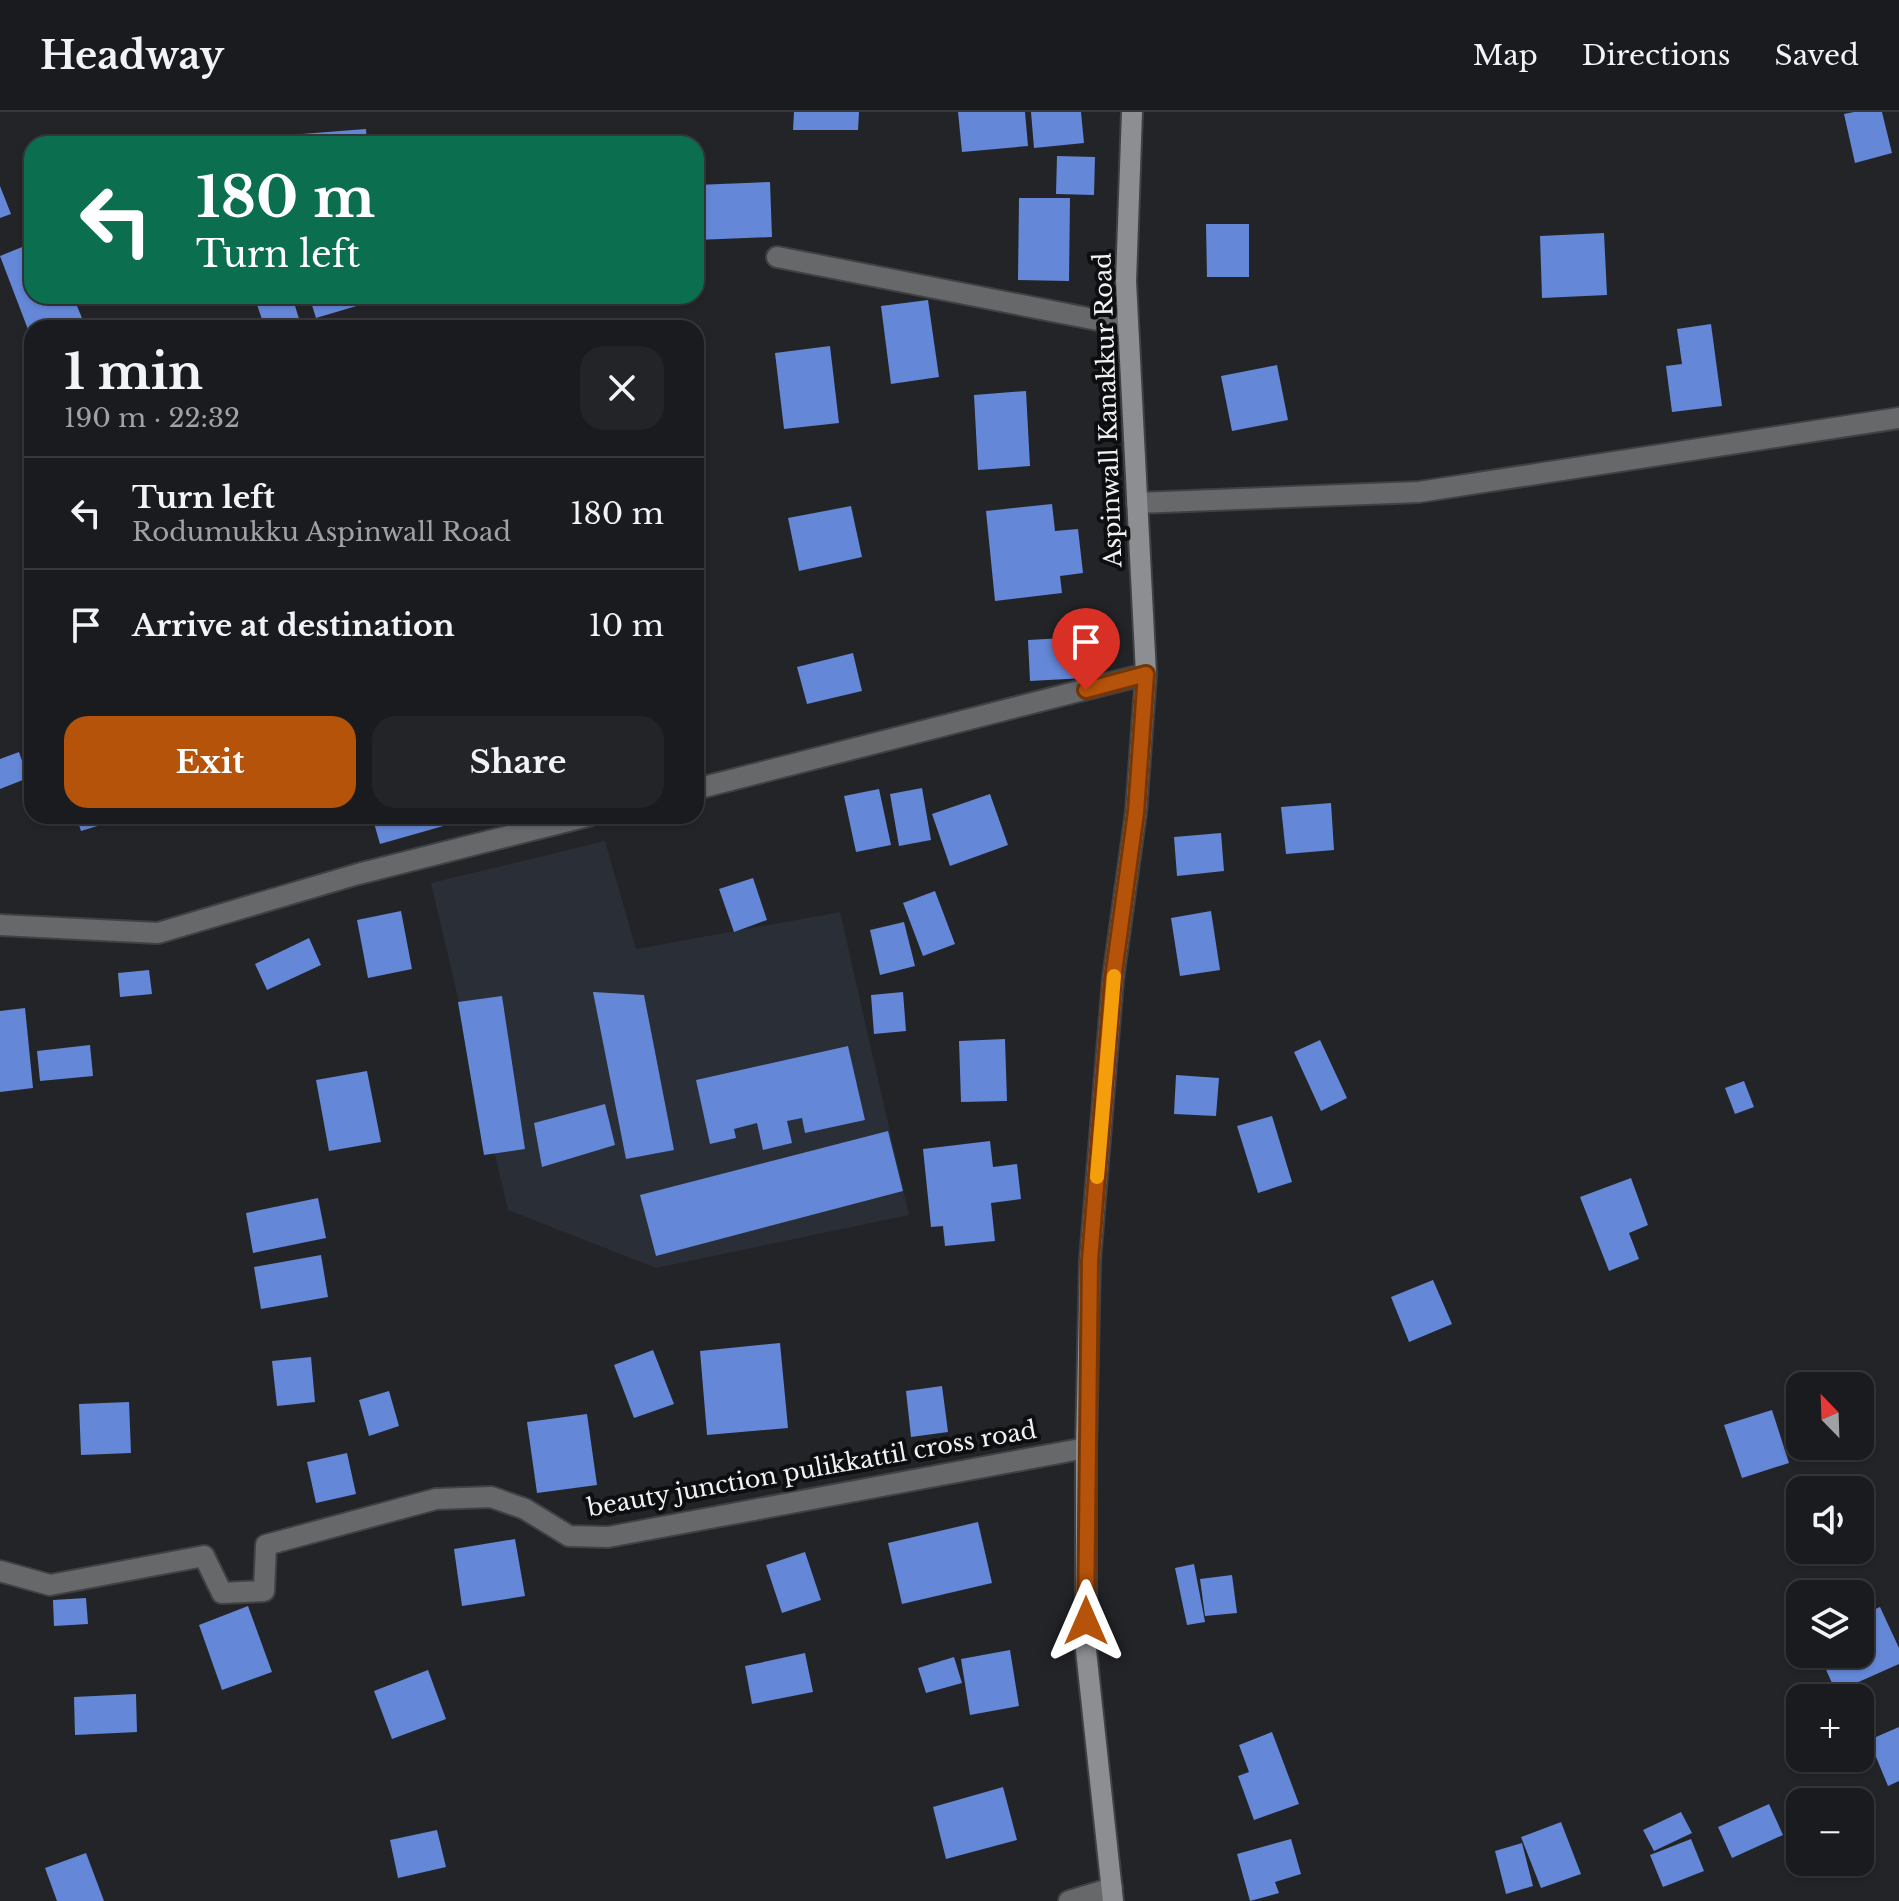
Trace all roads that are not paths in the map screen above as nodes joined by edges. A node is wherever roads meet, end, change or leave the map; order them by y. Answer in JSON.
{"nodes":[{"id":1,"x":1132,"y":112,"type":"edge"},
{"id":2,"x":777,"y":257,"type":"dead end"},
{"id":3,"x":1128,"y":326,"type":"junction"},
{"id":4,"x":1899,"y":418,"type":"edge"},
{"id":5,"x":1137,"y":503,"type":"junction"},
{"id":6,"x":1146,"y":674,"type":"junction"},
{"id":7,"x":704,"y":787,"type":"edge"},
{"id":8,"x":556,"y":824,"type":"edge"},
{"id":9,"x":0,"y":925,"type":"edge"},
{"id":10,"x":1086,"y":1448,"type":"junction"},
{"id":11,"x":0,"y":1571,"type":"edge"},
{"id":12,"x":1113,"y":1894,"type":"edge"},
{"id":13,"x":1069,"y":1901,"type":"edge"}],
"edges":[{"from":1,"to":3,"type":"main road","name":"Aspinwall Kanakkur Road"},
{"from":2,"to":3,"type":"street"},
{"from":3,"to":5,"type":"main road","name":"Aspinwall Kanakkur Road"},
{"from":4,"to":5,"type":"street"},
{"from":5,"to":6,"type":"main road","name":"Aspinwall Kanakkur Road"},
{"from":6,"to":7,"type":"street"},
{"from":6,"to":10,"type":"main road","name":"Aspinwall Kanakkur Road"},
{"from":8,"to":9,"type":"street"},
{"from":10,"to":11,"type":"street","name":"beauty junction pulikkattil cross road"},
{"from":10,"to":12,"type":"main road","name":"Aspinwall Kanakkur Road"},
{"from":12,"to":13,"type":"street"}]}
